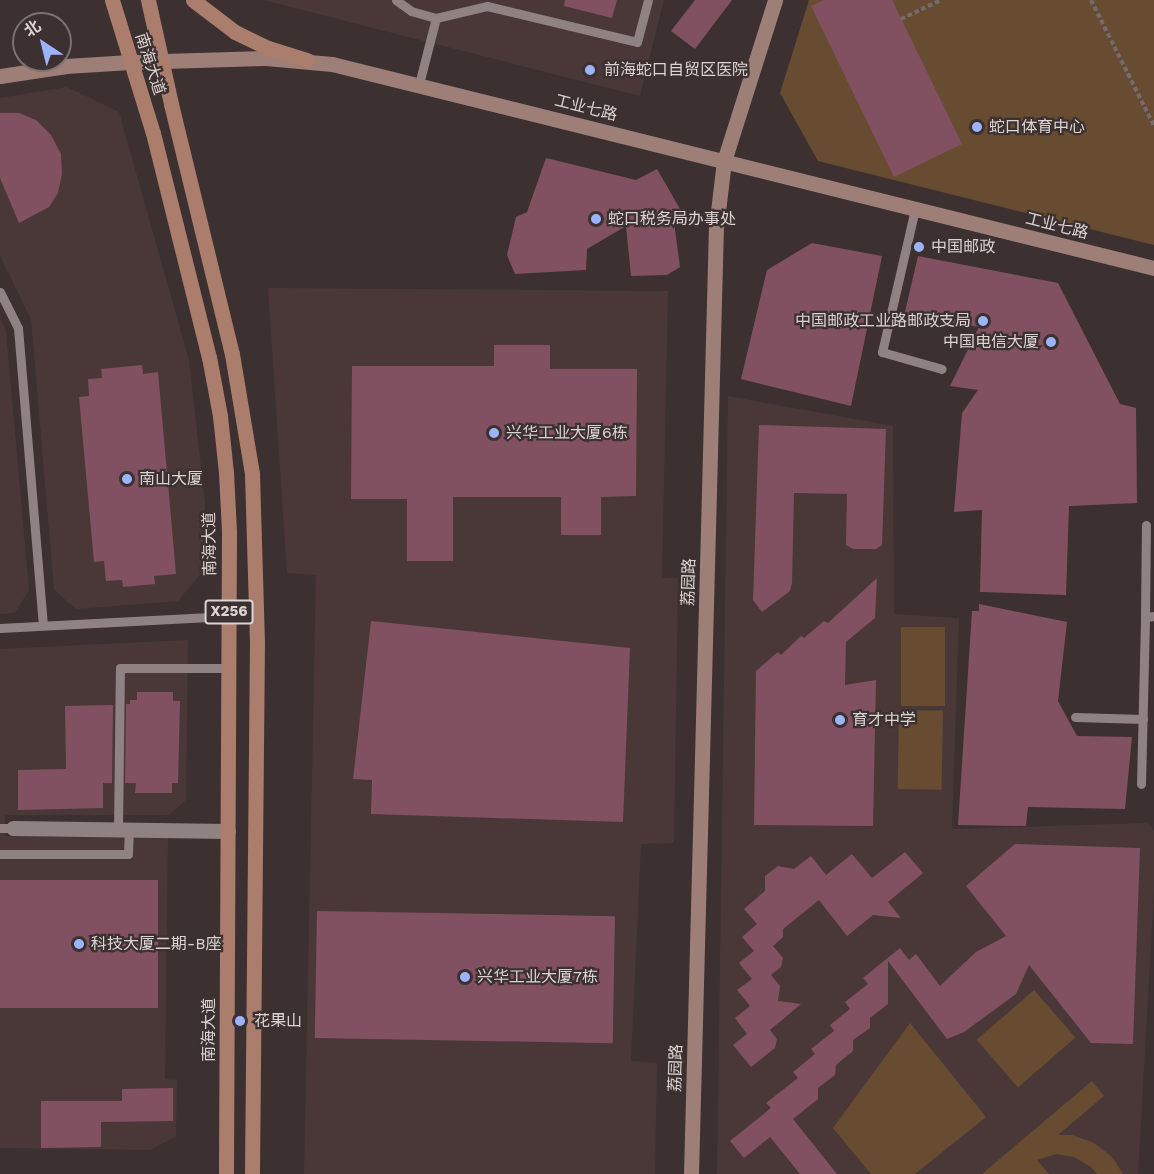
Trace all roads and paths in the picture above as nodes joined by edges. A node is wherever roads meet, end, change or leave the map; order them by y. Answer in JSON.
{"nodes":[{"id":1,"x":112,"y":0,"type":"edge"},
{"id":2,"x":148,"y":0,"type":"edge"},
{"id":3,"x":193,"y":0,"type":"edge"},
{"id":4,"x":396,"y":0,"type":"edge"},
{"id":5,"x":648,"y":0,"type":"edge"},
{"id":6,"x":775,"y":0,"type":"edge"},
{"id":7,"x":940,"y":0,"type":"edge"},
{"id":8,"x":1091,"y":0,"type":"edge"},
{"id":9,"x":436,"y":18,"type":"junction"},
{"id":10,"x":901,"y":19,"type":"dead end"},
{"id":11,"x":307,"y":60,"type":"junction"},
{"id":12,"x":130,"y":62,"type":"junction"},
{"id":13,"x":162,"y":62,"type":"junction"},
{"id":14,"x":0,"y":76,"type":"edge"},
{"id":15,"x":419,"y":84,"type":"junction"},
{"id":16,"x":1152,"y":119,"type":"edge"},
{"id":17,"x":1154,"y":126,"type":"edge"},
{"id":18,"x":724,"y":162,"type":"junction"},
{"id":19,"x":915,"y":208,"type":"junction"},
{"id":20,"x":1154,"y":268,"type":"edge"},
{"id":21,"x":0,"y":292,"type":"edge"},
{"id":22,"x":942,"y":369,"type":"dead end"},
{"id":23,"x":1146,"y":525,"type":"dead end"},
{"id":24,"x":229,"y":616,"type":"junction"},
{"id":25,"x":1149,"y":616,"type":"edge"},
{"id":26,"x":43,"y":626,"type":"junction"},
{"id":27,"x":0,"y":627,"type":"edge"},
{"id":28,"x":228,"y":668,"type":"junction"},
{"id":29,"x":1075,"y":717,"type":"dead end"},
{"id":30,"x":1143,"y":719,"type":"junction"},
{"id":31,"x":1141,"y":784,"type":"dead end"},
{"id":32,"x":6,"y":828,"type":"edge"},
{"id":33,"x":123,"y":830,"type":"junction"},
{"id":34,"x":228,"y":831,"type":"junction"},
{"id":35,"x":0,"y":854,"type":"edge"},
{"id":36,"x":226,"y":1174,"type":"edge"},
{"id":37,"x":252,"y":1174,"type":"edge"},
{"id":38,"x":692,"y":1174,"type":"edge"}],
"edges":[{"from":1,"to":12,"type":"main road","name":"南海大道","number":"X256"},
{"from":2,"to":13,"type":"main road","name":"南海大道","number":"X256"},
{"from":3,"to":11,"type":"main road"},
{"from":4,"to":9,"type":"lane"},
{"from":5,"to":9,"type":"lane"},
{"from":6,"to":18,"type":"street","name":"荔园路"},
{"from":7,"to":10,"type":"path"},
{"from":8,"to":16,"type":"path"},
{"from":9,"to":15,"type":"lane"},
{"from":11,"to":13,"type":"street","name":"工业七路"},
{"from":11,"to":15,"type":"street","name":"工业七路"},
{"from":12,"to":13,"type":"street","name":"工业七路"},
{"from":12,"to":14,"type":"street","name":"工业七路"},
{"from":12,"to":24,"type":"main road","name":"南海大道","number":"X256"},
{"from":13,"to":37,"type":"main road","name":"南海大道","number":"X256"},
{"from":15,"to":18,"type":"street","name":"工业七路"},
{"from":16,"to":17,"type":"path"},
{"from":18,"to":19,"type":"street","name":"工业七路"},
{"from":18,"to":38,"type":"street","name":"荔园路"},
{"from":19,"to":20,"type":"street","name":"工业七路"},
{"from":19,"to":22,"type":"lane"},
{"from":21,"to":26,"type":"lane"},
{"from":23,"to":25,"type":"lane"},
{"from":24,"to":26,"type":"lane"},
{"from":24,"to":28,"type":"main road","name":"南海大道","number":"X256"},
{"from":25,"to":30,"type":"lane"},
{"from":26,"to":27,"type":"lane"},
{"from":28,"to":33,"type":"lane"},
{"from":28,"to":34,"type":"main road","name":"南海大道","number":"X256"},
{"from":29,"to":30,"type":"lane"},
{"from":30,"to":31,"type":"lane"},
{"from":32,"to":33,"type":"street"},
{"from":33,"to":34,"type":"street"},
{"from":33,"to":35,"type":"lane"},
{"from":34,"to":36,"type":"main road","name":"南海大道","number":"X256"}]}
